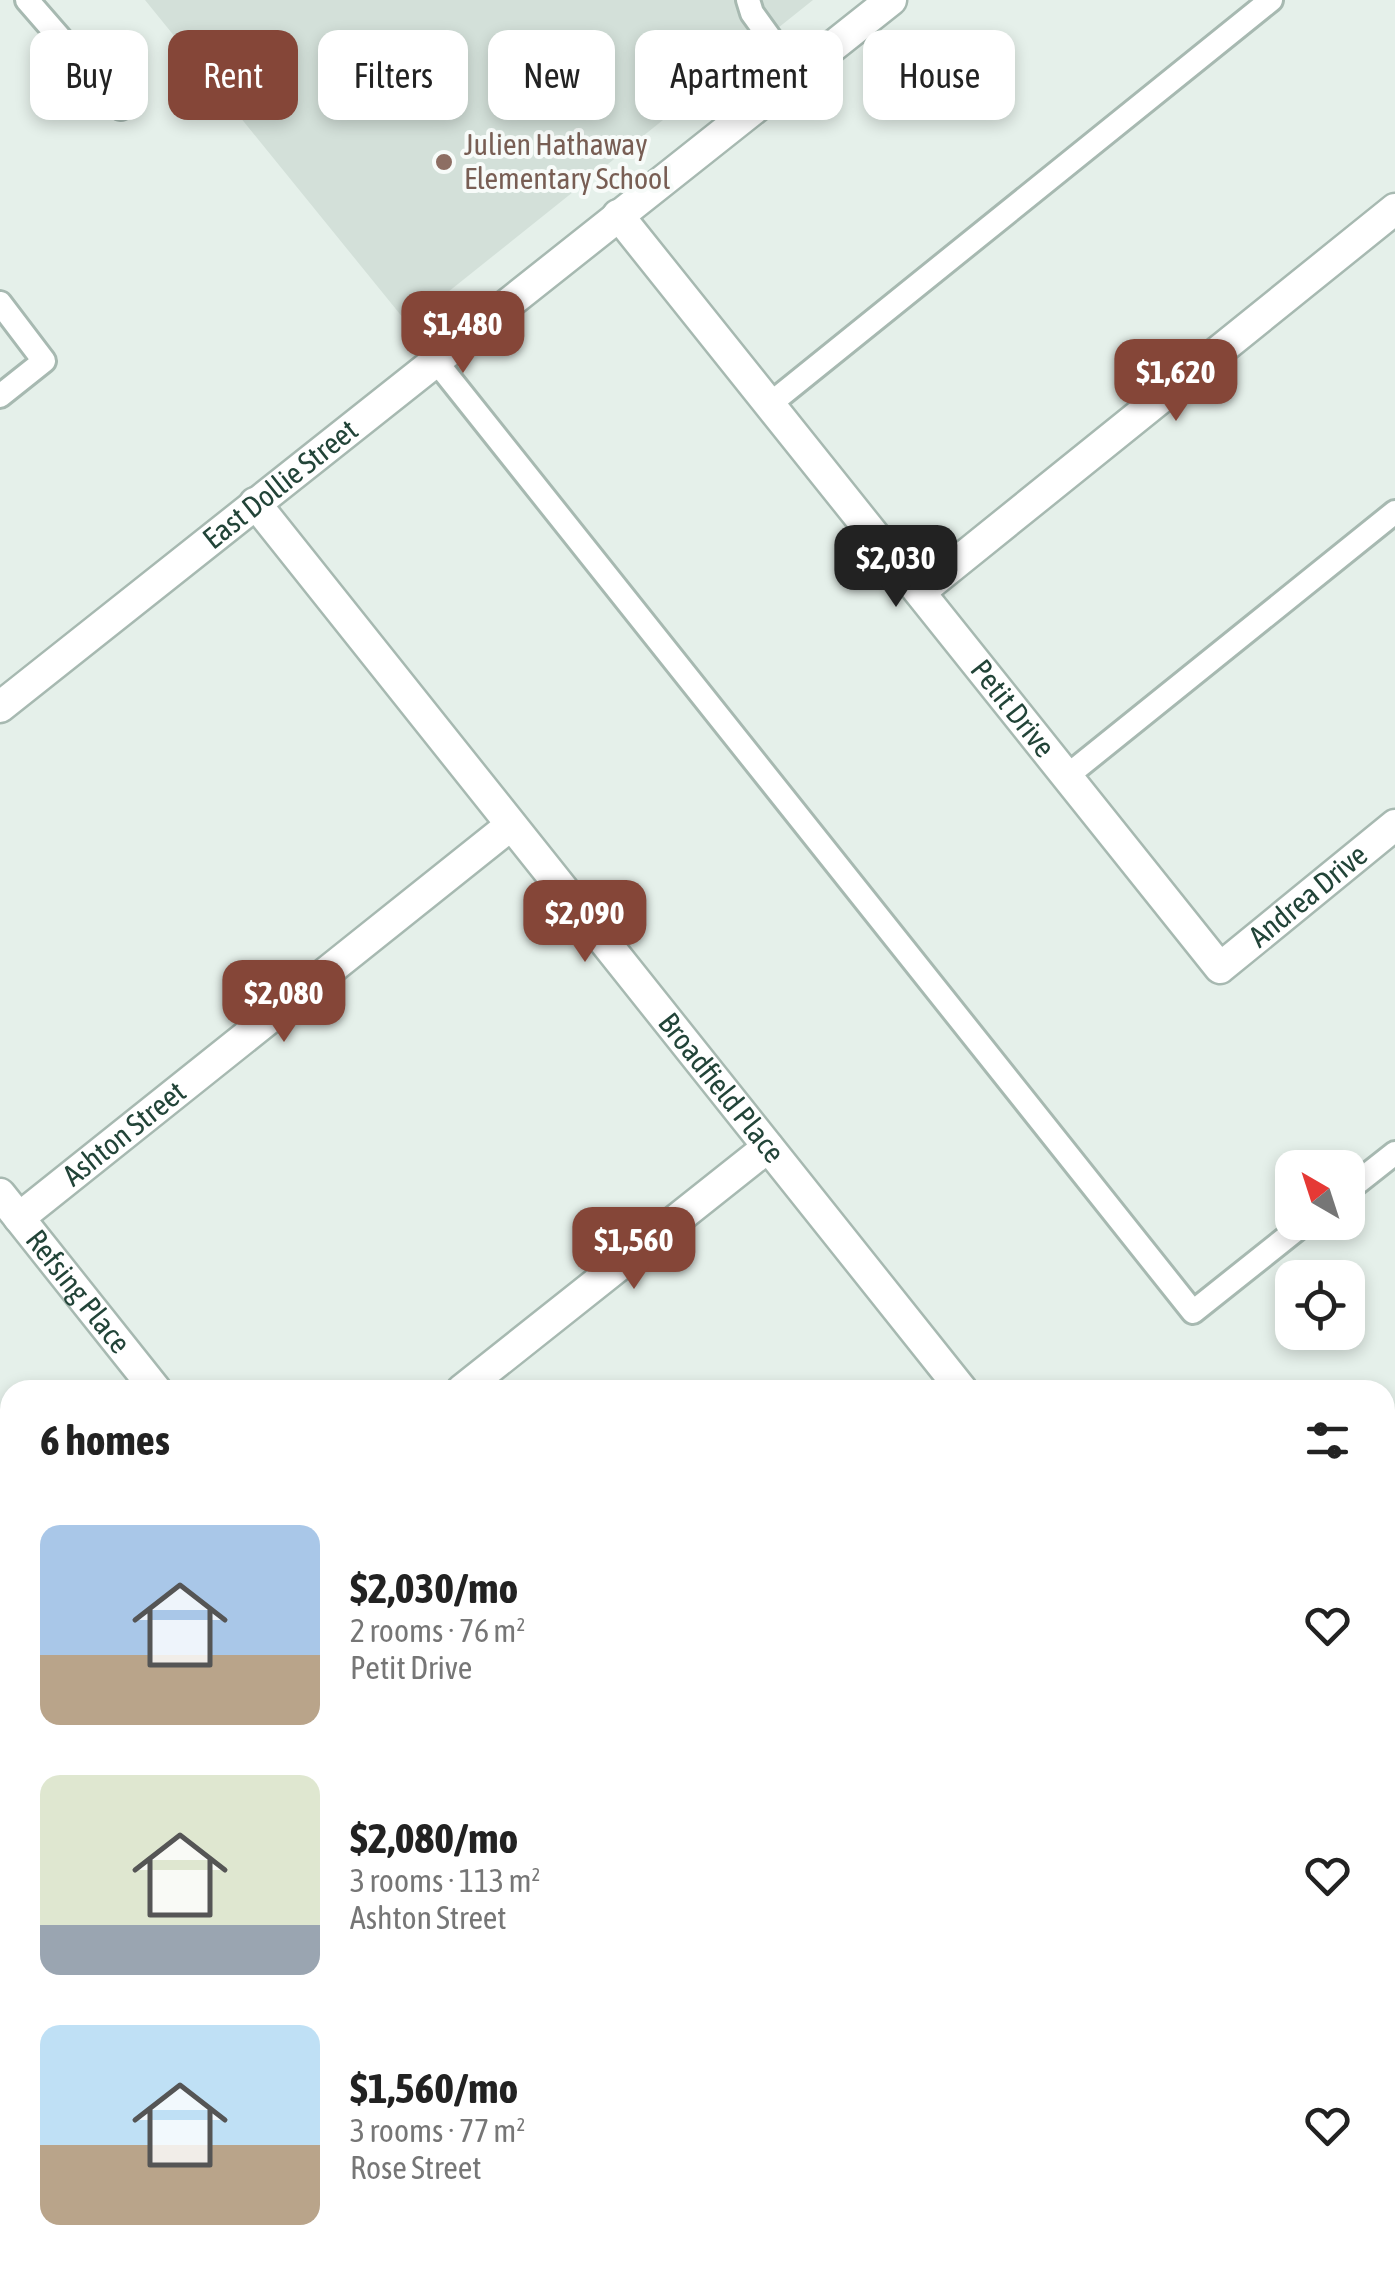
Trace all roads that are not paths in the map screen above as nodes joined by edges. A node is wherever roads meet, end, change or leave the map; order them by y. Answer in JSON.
{"nodes":[{"id":1,"x":27,"y":0,"type":"edge"},
{"id":2,"x":748,"y":0,"type":"edge"},
{"id":3,"x":890,"y":0,"type":"edge"},
{"id":4,"x":1270,"y":0,"type":"edge"},
{"id":5,"x":53,"y":30,"type":"edge"},
{"id":6,"x":765,"y":30,"type":"edge"},
{"id":7,"x":843,"y":37,"type":"edge"},
{"id":8,"x":738,"y":120,"type":"edge"},
{"id":9,"x":1395,"y":209,"type":"edge"},
{"id":10,"x":618,"y":215,"type":"junction"},
{"id":11,"x":0,"y":304,"type":"edge"},
{"id":12,"x":435,"y":360,"type":"junction"},
{"id":13,"x":0,"y":396,"type":"edge"},
{"id":14,"x":770,"y":404,"type":"junction"},
{"id":15,"x":255,"y":503,"type":"junction"},
{"id":16,"x":1395,"y":512,"type":"edge"},
{"id":17,"x":920,"y":592,"type":"junction"},
{"id":18,"x":0,"y":707,"type":"edge"},
{"id":19,"x":1067,"y":776,"type":"junction"},
{"id":20,"x":512,"y":825,"type":"junction"},
{"id":21,"x":1395,"y":825,"type":"edge"},
{"id":22,"x":1220,"y":968,"type":"joint"},
{"id":23,"x":768,"y":1146,"type":"junction"},
{"id":24,"x":1395,"y":1152,"type":"edge"},
{"id":25,"x":1365,"y":1176,"type":"edge"},
{"id":26,"x":9,"y":1206,"type":"edge"},
{"id":27,"x":1283,"y":1240,"type":"edge"},
{"id":28,"x":148,"y":1380,"type":"edge"},
{"id":29,"x":475,"y":1380,"type":"edge"},
{"id":30,"x":954,"y":1380,"type":"edge"}],
"edges":[{"from":1,"to":5,"type":"lane"},
{"from":2,"to":6,"type":"lane"},
{"from":3,"to":7,"type":"street","name":"East Dollie Street"},
{"from":4,"to":14,"type":"lane"},
{"from":8,"to":10,"type":"street","name":"East Dollie Street"},
{"from":9,"to":17,"type":"street"},
{"from":10,"to":12,"type":"street","name":"East Dollie Street"},
{"from":10,"to":14,"type":"street","name":"Petit Drive"},
{"from":11,"to":13,"type":"lane"},
{"from":12,"to":15,"type":"street","name":"East Dollie Street"},
{"from":12,"to":27,"type":"lane"},
{"from":14,"to":17,"type":"street","name":"Petit Drive"},
{"from":15,"to":18,"type":"street","name":"East Dollie Street"},
{"from":15,"to":20,"type":"street","name":"Broadfield Place"},
{"from":16,"to":19,"type":"lane"},
{"from":17,"to":19,"type":"street","name":"Petit Drive"},
{"from":19,"to":22,"type":"street","name":"Petit Drive"},
{"from":20,"to":23,"type":"street","name":"Broadfield Place"},
{"from":20,"to":26,"type":"street","name":"Ashton Street"},
{"from":21,"to":22,"type":"street","name":"Andrea Drive"},
{"from":23,"to":29,"type":"street"},
{"from":23,"to":30,"type":"street","name":"Broadfield Place"},
{"from":24,"to":25,"type":"lane"},
{"from":26,"to":28,"type":"street","name":"Refsing Place"}]}
